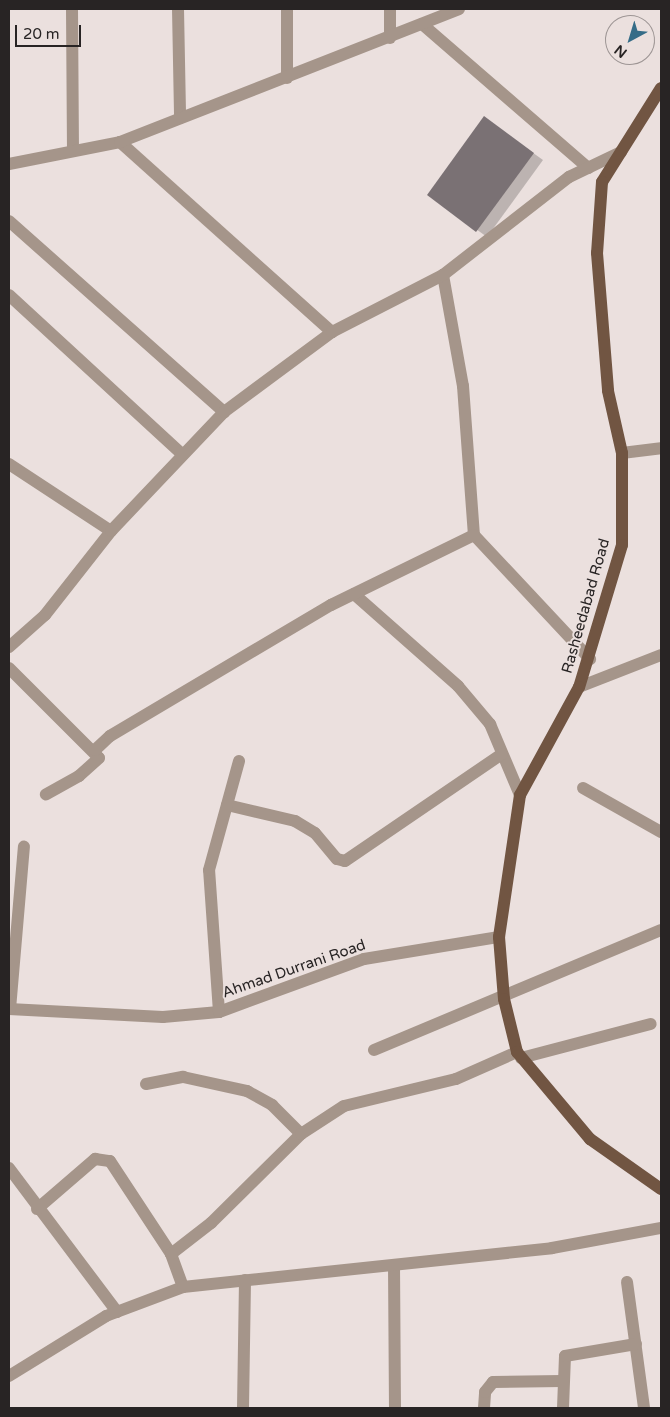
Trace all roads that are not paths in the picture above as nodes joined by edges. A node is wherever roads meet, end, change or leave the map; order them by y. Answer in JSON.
{"nodes":[{"id":1,"x":72,"y":9,"type":"edge"},
{"id":2,"x":178,"y":9,"type":"edge"},
{"id":3,"x":287,"y":9,"type":"edge"},
{"id":4,"x":390,"y":9,"type":"edge"},
{"id":5,"x":458,"y":9,"type":"edge"},
{"id":6,"x":422,"y":24,"type":"junction"},
{"id":7,"x":390,"y":38,"type":"junction"},
{"id":8,"x":287,"y":78,"type":"junction"},
{"id":9,"x":661,"y":88,"type":"edge"},
{"id":10,"x":180,"y":118,"type":"junction"},
{"id":11,"x":120,"y":142,"type":"junction"},
{"id":12,"x":74,"y":150,"type":"junction"},
{"id":13,"x":621,"y":152,"type":"junction"},
{"id":14,"x":9,"y":164,"type":"edge"},
{"id":15,"x":588,"y":168,"type":"junction"},
{"id":16,"x":9,"y":221,"type":"edge"},
{"id":17,"x":444,"y":275,"type":"junction"},
{"id":18,"x":9,"y":295,"type":"edge"},
{"id":19,"x":332,"y":332,"type":"junction"},
{"id":20,"x":224,"y":412,"type":"junction"},
{"id":21,"x":661,"y":448,"type":"edge"},
{"id":22,"x":622,"y":453,"type":"junction"},
{"id":23,"x":182,"y":454,"type":"junction"},
{"id":24,"x":9,"y":464,"type":"edge"},
{"id":25,"x":111,"y":531,"type":"junction"},
{"id":26,"x":474,"y":535,"type":"junction"},
{"id":27,"x":354,"y":594,"type":"junction"},
{"id":28,"x":9,"y":647,"type":"edge"},
{"id":29,"x":661,"y":655,"type":"edge"},
{"id":30,"x":590,"y":659,"type":"junction"},
{"id":31,"x":9,"y":668,"type":"edge"},
{"id":32,"x":579,"y":687,"type":"junction"},
{"id":33,"x":95,"y":750,"type":"junction"},
{"id":34,"x":502,"y":754,"type":"junction"},
{"id":35,"x":239,"y":761,"type":"dead end"},
{"id":36,"x":583,"y":788,"type":"dead end"},
{"id":37,"x":46,"y":794,"type":"dead end"},
{"id":38,"x":520,"y":795,"type":"junction"},
{"id":39,"x":227,"y":805,"type":"junction"},
{"id":40,"x":661,"y":832,"type":"edge"},
{"id":41,"x":24,"y":846,"type":"dead end"},
{"id":42,"x":661,"y":930,"type":"edge"},
{"id":43,"x":499,"y":937,"type":"junction"},
{"id":44,"x":504,"y":999,"type":"junction"},
{"id":45,"x":9,"y":1009,"type":"edge"},
{"id":46,"x":219,"y":1012,"type":"junction"},
{"id":47,"x":651,"y":1024,"type":"dead end"},
{"id":48,"x":374,"y":1050,"type":"dead end"},
{"id":49,"x":519,"y":1055,"type":"junction"},
{"id":50,"x":146,"y":1084,"type":"dead end"},
{"id":51,"x":301,"y":1134,"type":"junction"},
{"id":52,"x":9,"y":1168,"type":"edge"},
{"id":53,"x":661,"y":1189,"type":"edge"},
{"id":54,"x":37,"y":1209,"type":"junction"},
{"id":55,"x":661,"y":1228,"type":"edge"},
{"id":56,"x":171,"y":1254,"type":"junction"},
{"id":57,"x":394,"y":1264,"type":"junction"},
{"id":58,"x":245,"y":1280,"type":"junction"},
{"id":59,"x":627,"y":1282,"type":"dead end"},
{"id":60,"x":183,"y":1287,"type":"junction"},
{"id":61,"x":117,"y":1312,"type":"junction"},
{"id":62,"x":636,"y":1344,"type":"junction"},
{"id":63,"x":9,"y":1376,"type":"edge"},
{"id":64,"x":562,"y":1381,"type":"junction"},
{"id":65,"x":243,"y":1408,"type":"edge"},
{"id":66,"x":395,"y":1408,"type":"edge"},
{"id":67,"x":484,"y":1408,"type":"edge"},
{"id":68,"x":563,"y":1408,"type":"edge"},
{"id":69,"x":644,"y":1408,"type":"edge"}],
"edges":[{"from":1,"to":12,"type":"street"},
{"from":2,"to":10,"type":"street"},
{"from":3,"to":8,"type":"street"},
{"from":4,"to":7,"type":"street"},
{"from":5,"to":6,"type":"street"},
{"from":6,"to":7,"type":"street"},
{"from":6,"to":15,"type":"street"},
{"from":7,"to":8,"type":"street"},
{"from":8,"to":10,"type":"street"},
{"from":9,"to":13,"type":"main road","name":"Rasheedabad Road"},
{"from":10,"to":11,"type":"street"},
{"from":11,"to":12,"type":"street"},
{"from":11,"to":19,"type":"street"},
{"from":12,"to":14,"type":"street"},
{"from":13,"to":15,"type":"street"},
{"from":13,"to":22,"type":"main road","name":"Rasheedabad Road"},
{"from":15,"to":17,"type":"street"},
{"from":16,"to":20,"type":"street"},
{"from":17,"to":19,"type":"street"},
{"from":17,"to":26,"type":"street"},
{"from":18,"to":23,"type":"street"},
{"from":19,"to":20,"type":"street"},
{"from":20,"to":23,"type":"street"},
{"from":21,"to":22,"type":"street"},
{"from":22,"to":30,"type":"main road","name":"Rasheedabad Road"},
{"from":23,"to":25,"type":"street"},
{"from":24,"to":25,"type":"street"},
{"from":25,"to":28,"type":"street"},
{"from":26,"to":27,"type":"street"},
{"from":26,"to":30,"type":"street"},
{"from":27,"to":33,"type":"street"},
{"from":27,"to":34,"type":"street"},
{"from":29,"to":32,"type":"street"},
{"from":30,"to":32,"type":"main road","name":"Rasheedabad Road"},
{"from":31,"to":33,"type":"street"},
{"from":32,"to":38,"type":"main road","name":"Rasheedabad Road"},
{"from":33,"to":37,"type":"street"},
{"from":34,"to":38,"type":"street"},
{"from":34,"to":39,"type":"street"},
{"from":35,"to":39,"type":"street"},
{"from":36,"to":40,"type":"street"},
{"from":38,"to":43,"type":"main road","name":"Rasheedabad Road"},
{"from":39,"to":46,"type":"street"},
{"from":41,"to":45,"type":"street"},
{"from":42,"to":44,"type":"street"},
{"from":43,"to":44,"type":"main road","name":"Rasheedabad Road"},
{"from":43,"to":46,"type":"street","name":"Ahmad Durrani Road"},
{"from":44,"to":48,"type":"street"},
{"from":44,"to":49,"type":"main road","name":"Rasheedabad Road"},
{"from":45,"to":46,"type":"street","name":"Ahmad Durrani Road"},
{"from":47,"to":49,"type":"street"},
{"from":49,"to":51,"type":"street"},
{"from":49,"to":53,"type":"main road","name":"Rasheedabad Road"},
{"from":50,"to":51,"type":"street"},
{"from":51,"to":56,"type":"street"},
{"from":52,"to":54,"type":"street"},
{"from":54,"to":56,"type":"street"},
{"from":54,"to":61,"type":"street"},
{"from":55,"to":57,"type":"street"},
{"from":56,"to":60,"type":"street"},
{"from":57,"to":58,"type":"street"},
{"from":57,"to":66,"type":"street"},
{"from":58,"to":60,"type":"street"},
{"from":58,"to":65,"type":"street"},
{"from":59,"to":62,"type":"street"},
{"from":60,"to":61,"type":"street"},
{"from":61,"to":63,"type":"street"},
{"from":62,"to":64,"type":"street"},
{"from":62,"to":69,"type":"street"},
{"from":64,"to":67,"type":"street"},
{"from":64,"to":68,"type":"street"}]}
